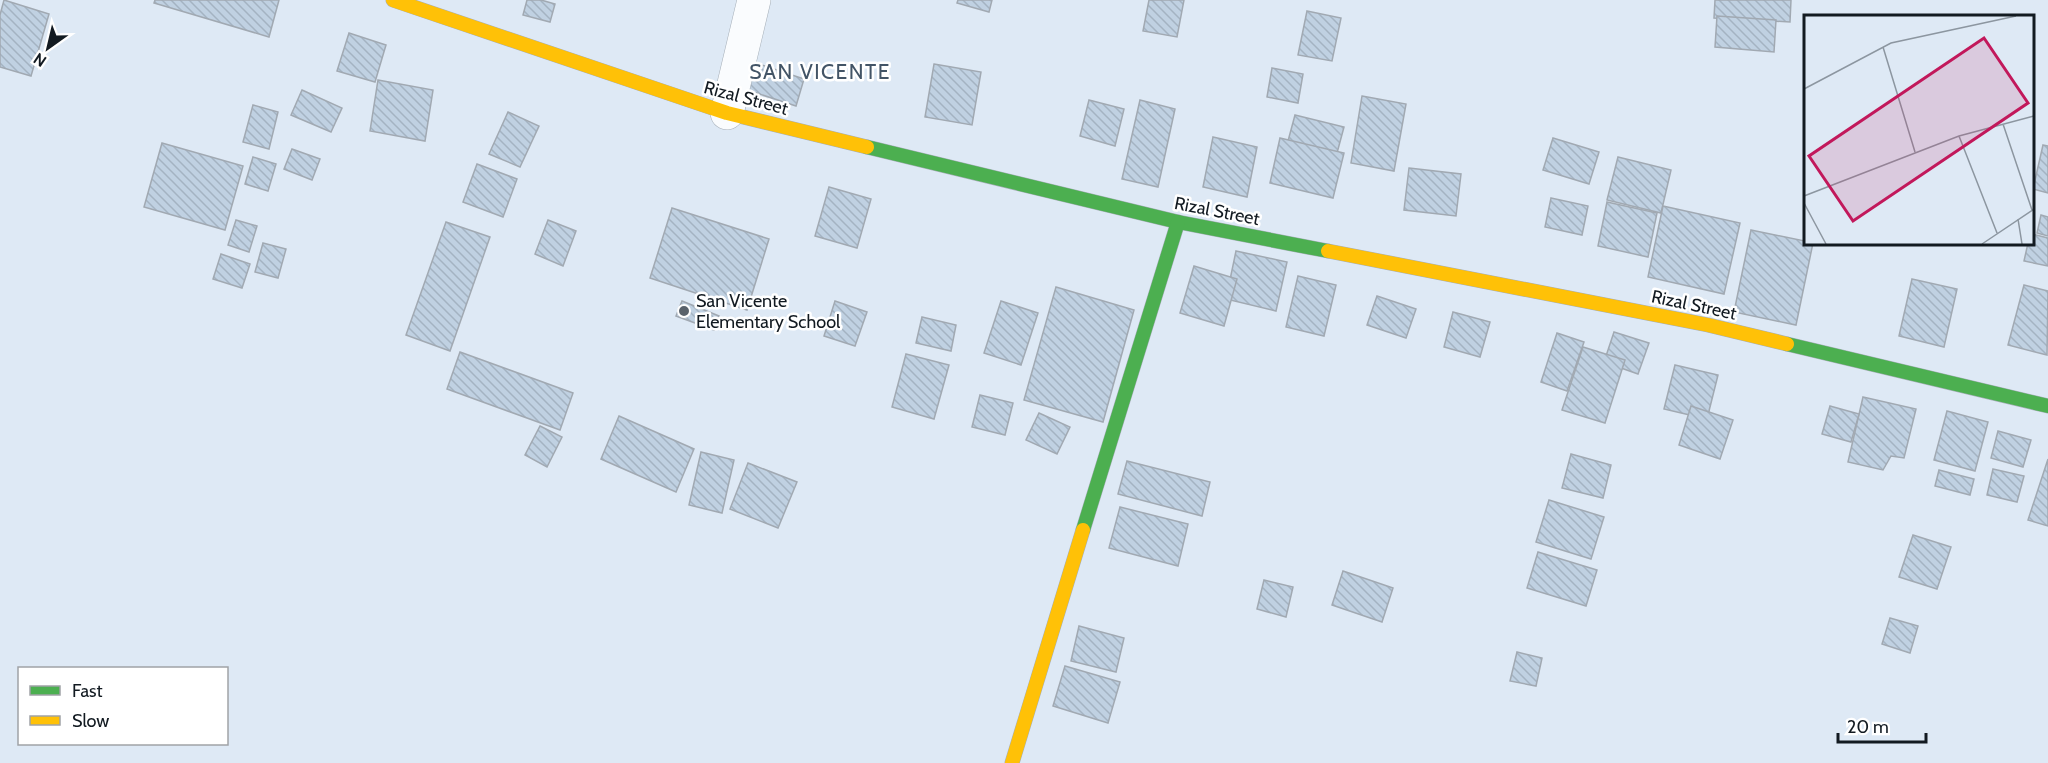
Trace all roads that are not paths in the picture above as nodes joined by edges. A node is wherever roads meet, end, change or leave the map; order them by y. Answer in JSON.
{"nodes":[{"id":1,"x":393,"y":0,"type":"edge"},
{"id":2,"x":754,"y":0,"type":"edge"},
{"id":3,"x":728,"y":113,"type":"junction"},
{"id":4,"x":1178,"y":222,"type":"junction"},
{"id":5,"x":2048,"y":406,"type":"edge"},
{"id":6,"x":1012,"y":763,"type":"edge"}],
"edges":[{"from":1,"to":3,"type":"street","name":"Rizal Street"},
{"from":2,"to":3,"type":"street"},
{"from":3,"to":4,"type":"street","name":"Rizal Street"},
{"from":4,"to":5,"type":"street","name":"Rizal Street"},
{"from":4,"to":6,"type":"street"}]}
